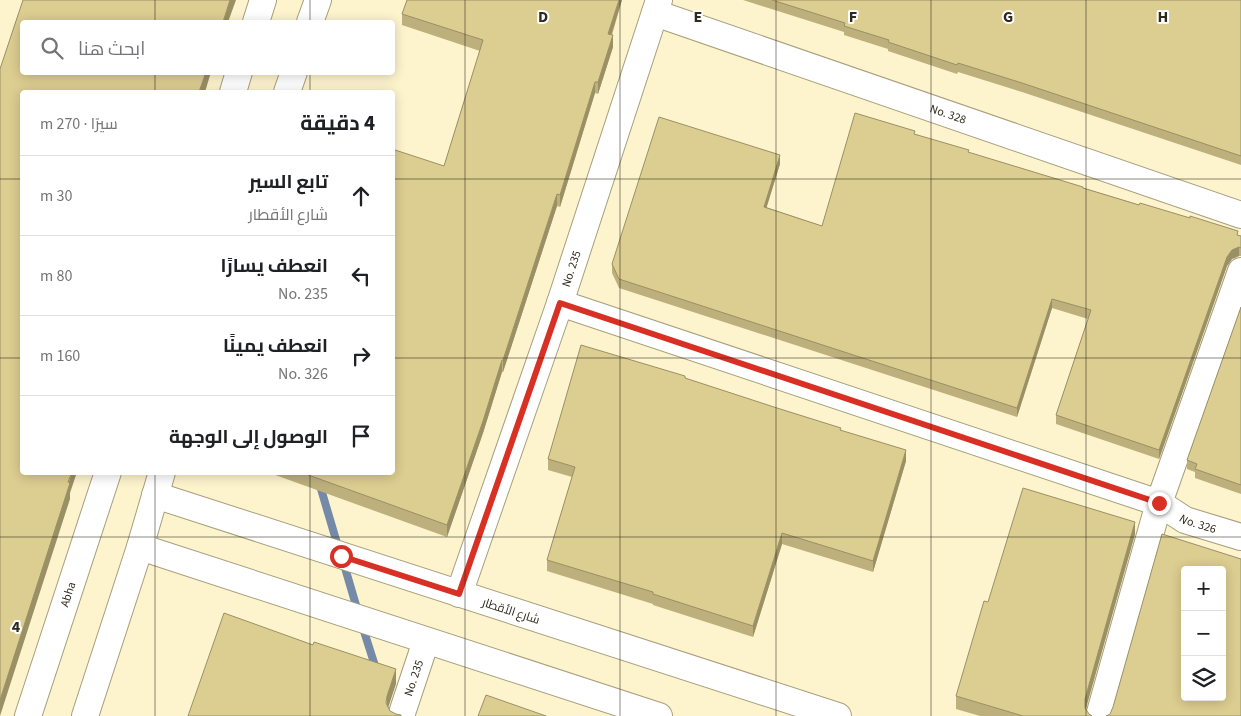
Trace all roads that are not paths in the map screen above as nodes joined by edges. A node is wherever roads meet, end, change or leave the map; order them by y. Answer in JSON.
{"nodes":[{"id":1,"x":263,"y":0,"type":"edge"},
{"id":2,"x":318,"y":0,"type":"edge"},
{"id":3,"x":657,"y":7,"type":"edge"},
{"id":4,"x":257,"y":20,"type":"edge"},
{"id":5,"x":311,"y":20,"type":"edge"},
{"id":6,"x":238,"y":75,"type":"edge"},
{"id":7,"x":293,"y":75,"type":"edge"},
{"id":8,"x":234,"y":90,"type":"edge"},
{"id":9,"x":288,"y":90,"type":"edge"},
{"id":10,"x":1241,"y":215,"type":"edge"},
{"id":11,"x":1241,"y":271,"type":"edge"},
{"id":12,"x":560,"y":303,"type":"junction"},
{"id":13,"x":107,"y":475,"type":"edge"},
{"id":14,"x":159,"y":484,"type":"edge"},
{"id":15,"x":1159,"y":503,"type":"junction"},
{"id":16,"x":1241,"y":538,"type":"edge"},
{"id":17,"x":140,"y":548,"type":"junction"},
{"id":18,"x":459,"y":594,"type":"junction"},
{"id":19,"x":426,"y":641,"type":"junction"},
{"id":20,"x":28,"y":716,"type":"edge"},
{"id":21,"x":85,"y":716,"type":"edge"},
{"id":22,"x":401,"y":716,"type":"edge"},
{"id":23,"x":659,"y":716,"type":"edge"},
{"id":24,"x":838,"y":716,"type":"edge"},
{"id":25,"x":1099,"y":716,"type":"edge"}],
"edges":[{"from":1,"to":4,"type":"street"},
{"from":2,"to":5,"type":"street"},
{"from":3,"to":10,"type":"street","name":"No. 328"},
{"from":3,"to":12,"type":"street","name":"No. 235"},
{"from":6,"to":8,"type":"street"},
{"from":7,"to":9,"type":"street"},
{"from":11,"to":15,"type":"street"},
{"from":12,"to":15,"type":"street","name":"No. 326"},
{"from":12,"to":18,"type":"street","name":"No. 235"},
{"from":13,"to":20,"type":"street","name":"Abha"},
{"from":14,"to":17,"type":"street"},
{"from":14,"to":18,"type":"street","name":"شارع الأقطار"},
{"from":15,"to":16,"type":"street","name":"No. 326"},
{"from":15,"to":25,"type":"street"},
{"from":17,"to":19,"type":"street"},
{"from":17,"to":21,"type":"street"},
{"from":18,"to":24,"type":"street","name":"شارع الأقطار"},
{"from":19,"to":22,"type":"street","name":"No. 235"},
{"from":19,"to":23,"type":"street"}]}
